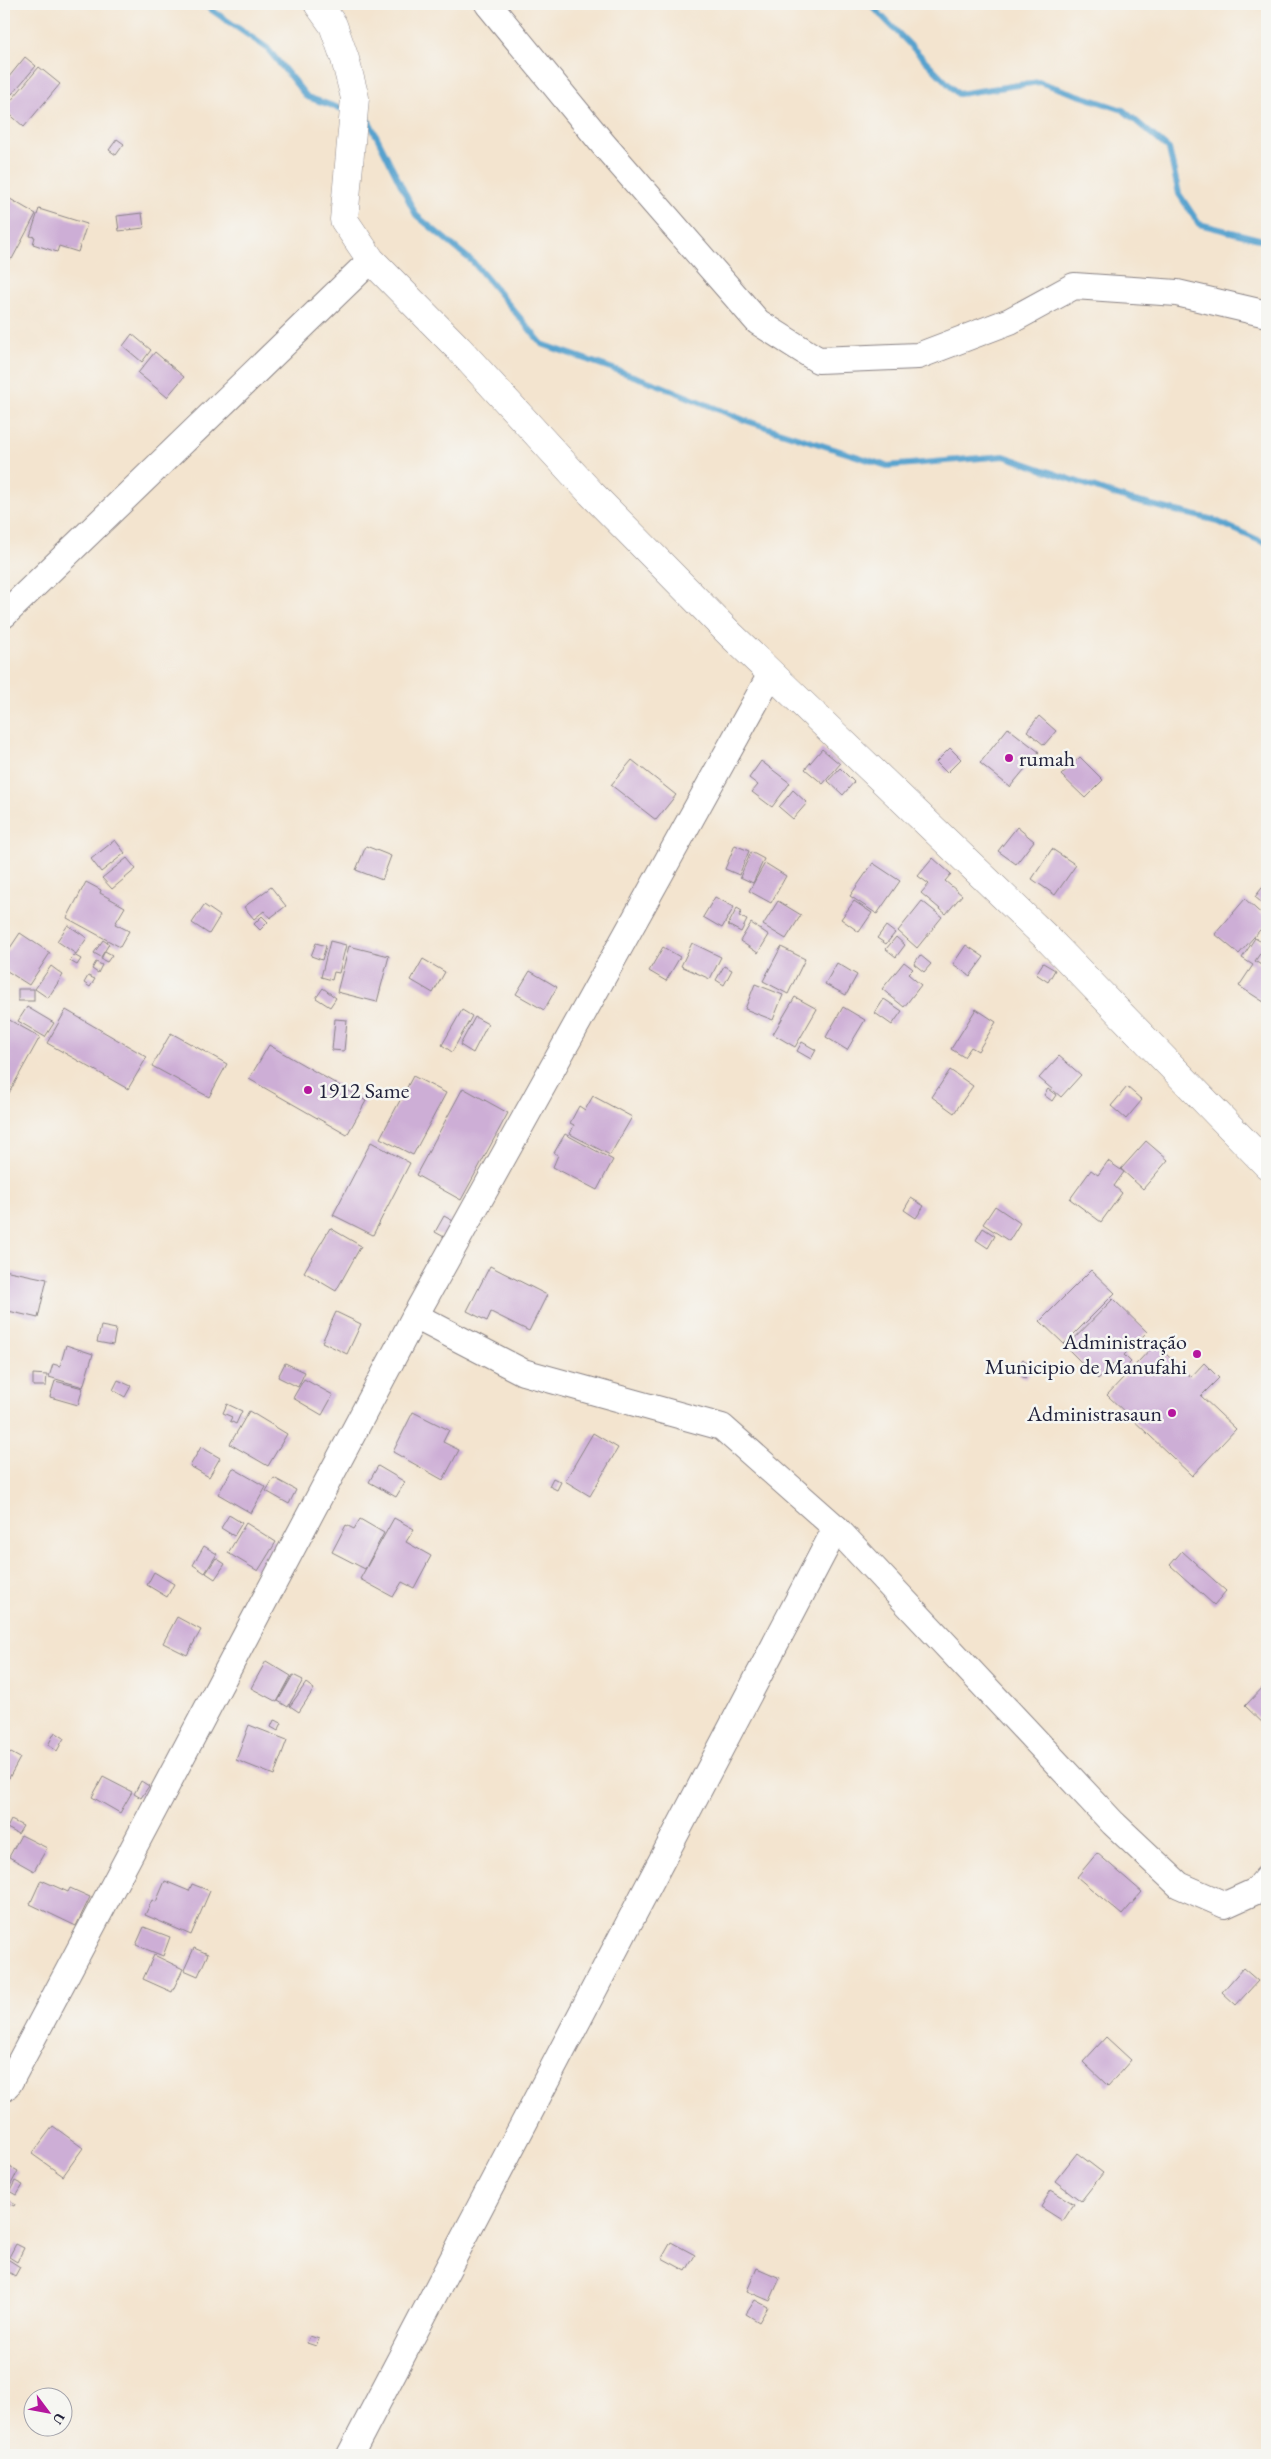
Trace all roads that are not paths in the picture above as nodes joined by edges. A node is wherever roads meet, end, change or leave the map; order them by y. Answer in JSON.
{"nodes":[{"id":1,"x":318,"y":4,"type":"edge"},
{"id":2,"x":488,"y":4,"type":"edge"},
{"id":3,"x":371,"y":260,"type":"junction"},
{"id":4,"x":1267,"y":314,"type":"edge"},
{"id":5,"x":4,"y":615,"type":"edge"},
{"id":6,"x":771,"y":674,"type":"junction"},
{"id":7,"x":1267,"y":1165,"type":"edge"},
{"id":8,"x":415,"y":1316,"type":"junction"},
{"id":9,"x":836,"y":1528,"type":"junction"},
{"id":10,"x":1267,"y":1878,"type":"edge"},
{"id":11,"x":4,"y":2088,"type":"edge"},
{"id":12,"x":350,"y":2455,"type":"edge"}],
"edges":[{"from":1,"to":3,"type":"main road"},
{"from":2,"to":4,"type":"street"},
{"from":3,"to":5,"type":"street"},
{"from":3,"to":6,"type":"main road"},
{"from":6,"to":7,"type":"main road"},
{"from":6,"to":8,"type":"street"},
{"from":8,"to":9,"type":"street"},
{"from":8,"to":11,"type":"street"},
{"from":9,"to":10,"type":"street"},
{"from":9,"to":12,"type":"street"}]}
